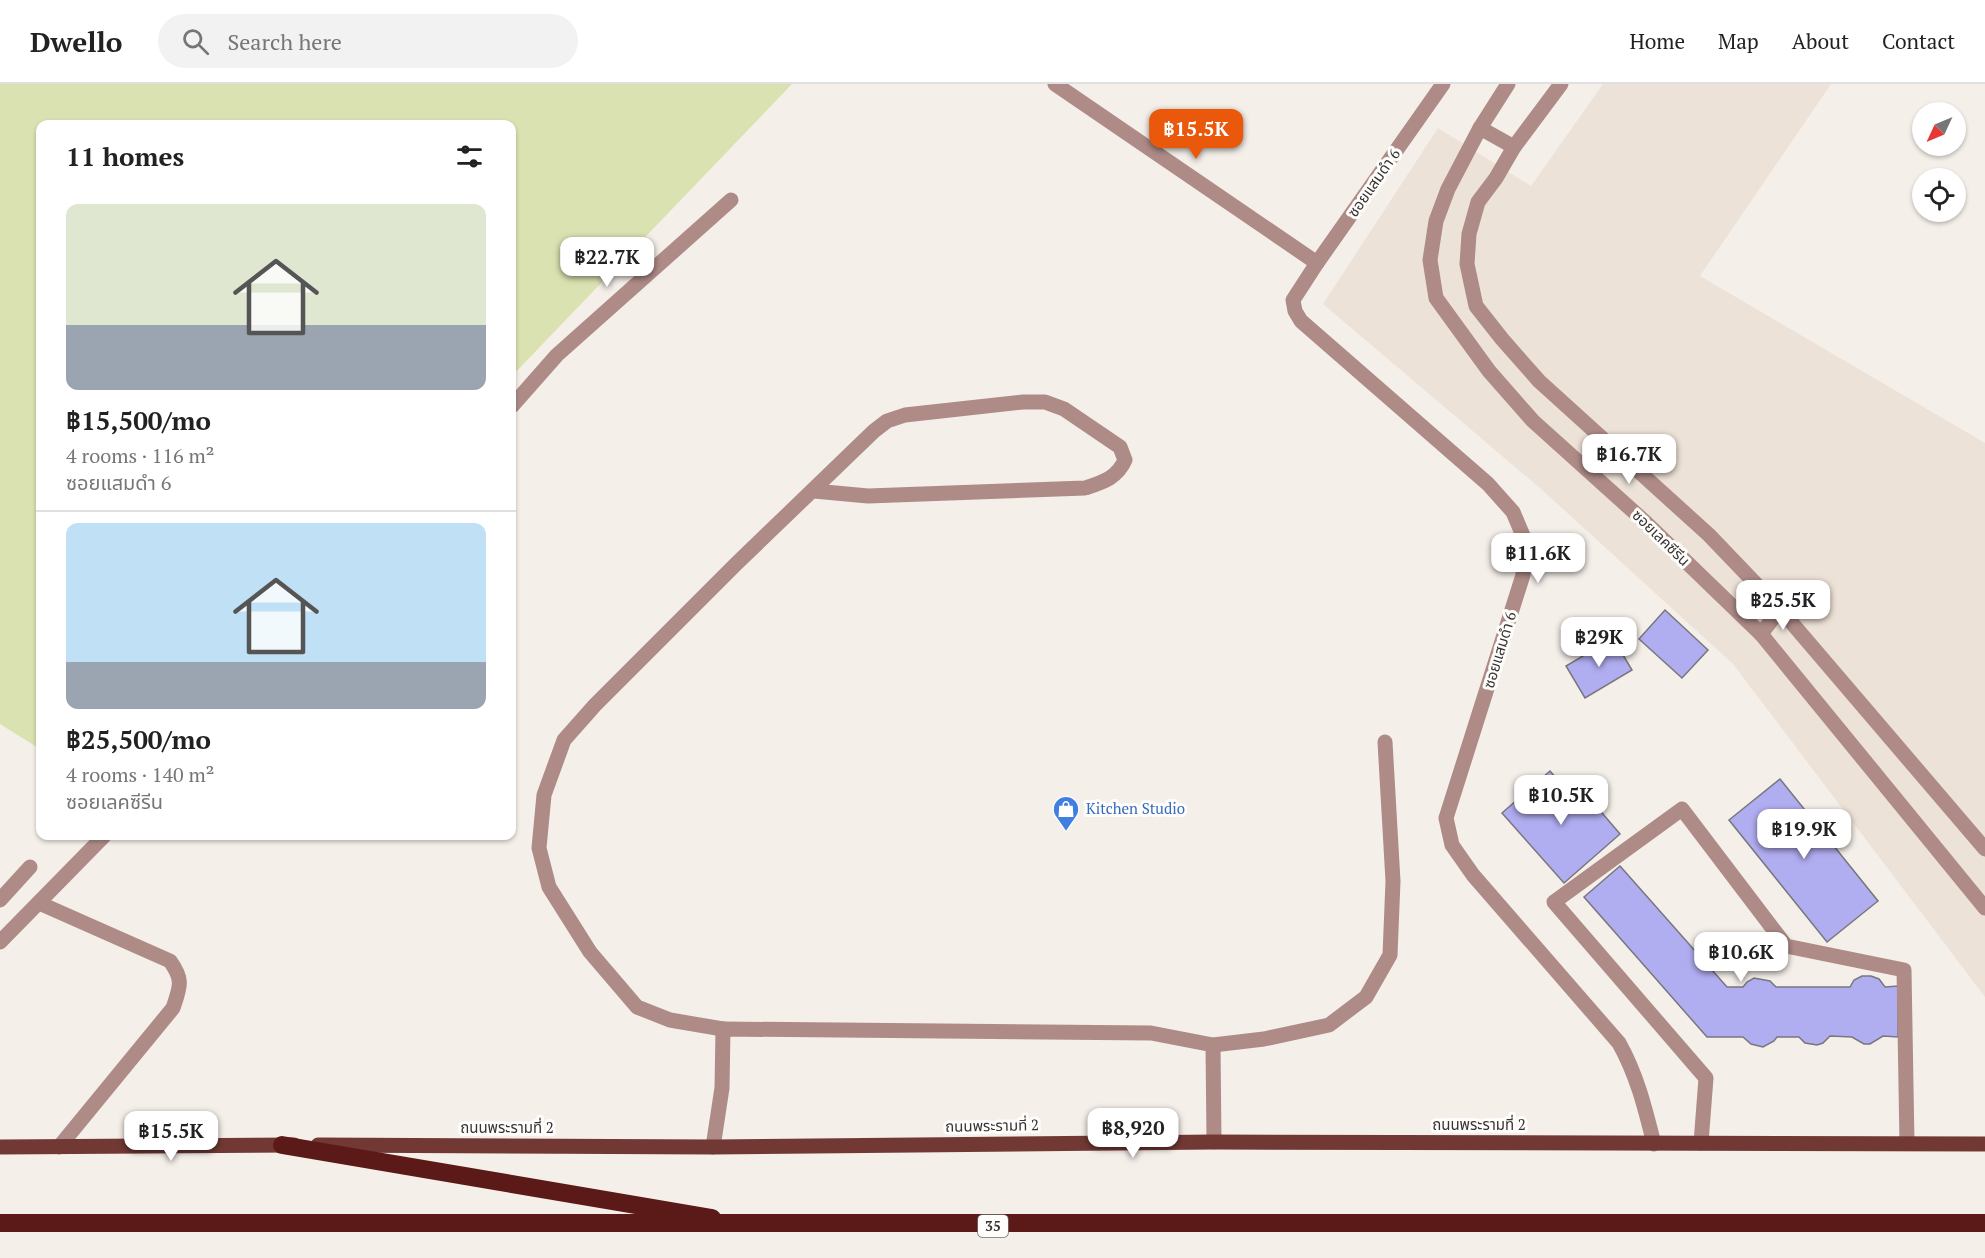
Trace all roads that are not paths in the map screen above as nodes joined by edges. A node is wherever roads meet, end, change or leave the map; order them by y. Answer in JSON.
{"nodes":[{"id":1,"x":1055,"y":84,"type":"edge"},
{"id":2,"x":1443,"y":84,"type":"edge"},
{"id":3,"x":1508,"y":84,"type":"edge"},
{"id":4,"x":1561,"y":84,"type":"edge"},
{"id":5,"x":1480,"y":128,"type":"junction"},
{"id":6,"x":1514,"y":147,"type":"junction"},
{"id":7,"x":731,"y":200,"type":"dead end"},
{"id":8,"x":1317,"y":263,"type":"junction"},
{"id":9,"x":516,"y":401,"type":"edge"},
{"id":10,"x":814,"y":491,"type":"junction"},
{"id":11,"x":1780,"y":609,"type":"junction"},
{"id":12,"x":1761,"y":634,"type":"junction"},
{"id":13,"x":1385,"y":742,"type":"dead end"},
{"id":14,"x":100,"y":840,"type":"edge"},
{"id":15,"x":1985,"y":849,"type":"edge"},
{"id":16,"x":30,"y":867,"type":"dead end"},
{"id":17,"x":0,"y":900,"type":"edge"},
{"id":18,"x":39,"y":903,"type":"junction"},
{"id":19,"x":1985,"y":908,"type":"edge"},
{"id":20,"x":0,"y":942,"type":"edge"},
{"id":21,"x":723,"y":1029,"type":"junction"},
{"id":22,"x":1213,"y":1045,"type":"junction"},
{"id":23,"x":1214,"y":1142,"type":"junction"},
{"id":24,"x":1701,"y":1143,"type":"junction"},
{"id":25,"x":1907,"y":1143,"type":"junction"},
{"id":26,"x":1654,"y":1144,"type":"junction"},
{"id":27,"x":1985,"y":1144,"type":"edge"},
{"id":28,"x":282,"y":1145,"type":"junction"},
{"id":29,"x":0,"y":1147,"type":"edge"},
{"id":30,"x":59,"y":1147,"type":"junction"},
{"id":31,"x":713,"y":1147,"type":"junction"},
{"id":32,"x":1985,"y":1223,"type":"edge"},
{"id":33,"x":0,"y":1225,"type":"edge"},
{"id":34,"x":752,"y":1225,"type":"junction"},
{"id":35,"x":1985,"y":1229,"type":"edge"}],
"edges":[{"from":1,"to":8,"type":"street"},
{"from":2,"to":8,"type":"street","name":"ซอยแสมดำ 6"},
{"from":3,"to":5,"type":"street","name":"ซอยเลคซีรีน"},
{"from":4,"to":6,"type":"street"},
{"from":5,"to":6,"type":"street"},
{"from":5,"to":12,"type":"street","name":"ซอยเลคซีรีน"},
{"from":6,"to":11,"type":"street"},
{"from":7,"to":9,"type":"street"},
{"from":8,"to":26,"type":"street","name":"ซอยแสมดำ 6"},
{"from":10,"to":10,"type":"street"},
{"from":10,"to":21,"type":"street"},
{"from":11,"to":12,"type":"street"},
{"from":11,"to":15,"type":"street"},
{"from":12,"to":19,"type":"street","name":"ซอยเลคซีรีน"},
{"from":13,"to":22,"type":"street"},
{"from":14,"to":18,"type":"street"},
{"from":16,"to":17,"type":"street"},
{"from":18,"to":20,"type":"street"},
{"from":18,"to":30,"type":"street"},
{"from":21,"to":22,"type":"street"},
{"from":21,"to":31,"type":"street"},
{"from":22,"to":23,"type":"street"},
{"from":23,"to":26,"type":"main road","name":"ถนนพระรามที่ 2"},
{"from":23,"to":31,"type":"main road","name":"ถนนพระรามที่ 2"},
{"from":24,"to":25,"type":"main road","name":"ถนนพระรามที่ 2"},
{"from":24,"to":25,"type":"street"},
{"from":24,"to":26,"type":"main road","name":"ถนนพระรามที่ 2"},
{"from":25,"to":27,"type":"main road","name":"ถนนพระรามที่ 2"},
{"from":28,"to":30,"type":"main road","name":"ถนนพระรามที่ 2"},
{"from":28,"to":31,"type":"main road","name":"ถนนพระรามที่ 2"},
{"from":28,"to":34,"type":"highway"},
{"from":29,"to":30,"type":"main road","name":"ถนนพระรามที่ 2"},
{"from":32,"to":33,"type":"highway","bridge":true},
{"from":33,"to":34,"type":"highway","number":"35"},
{"from":34,"to":35,"type":"highway","number":"35"}]}
